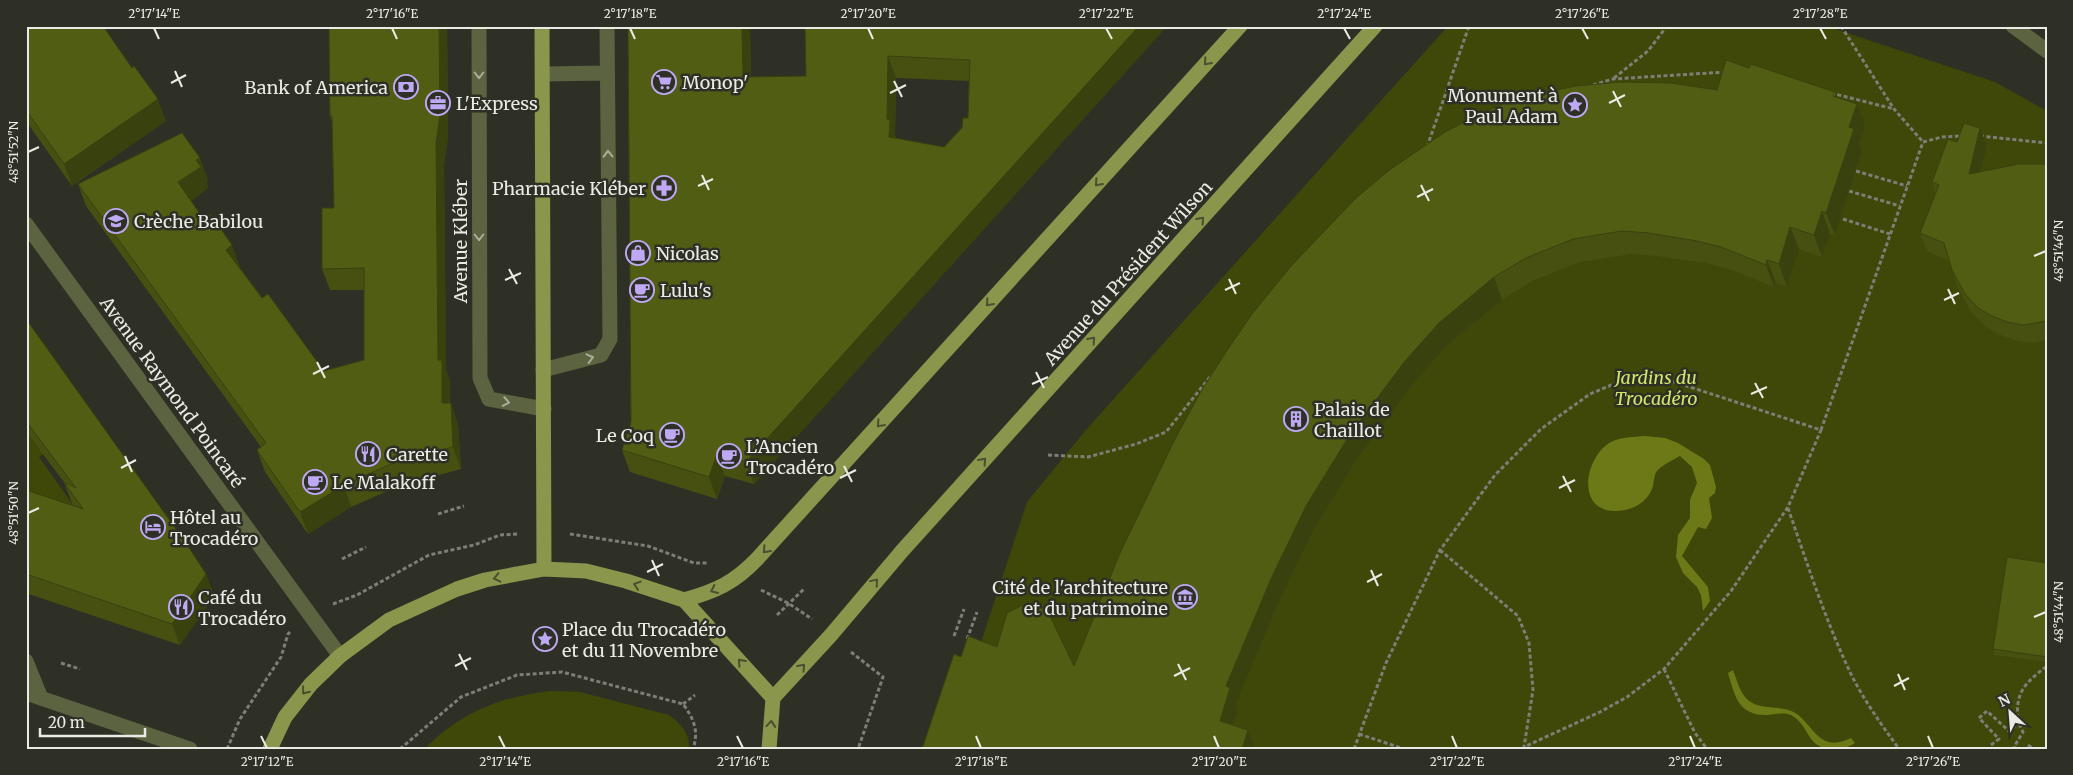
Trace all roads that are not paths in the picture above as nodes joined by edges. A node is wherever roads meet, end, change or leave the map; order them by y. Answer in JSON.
{"nodes":[{"id":1,"x":479,"y":26,"type":"edge"},
{"id":2,"x":542,"y":26,"type":"edge"},
{"id":3,"x":607,"y":26,"type":"edge"},
{"id":4,"x":1240,"y":26,"type":"edge"},
{"id":5,"x":1375,"y":26,"type":"edge"},
{"id":6,"x":2013,"y":26,"type":"edge"},
{"id":7,"x":2047,"y":51,"type":"edge"},
{"id":8,"x":607,"y":73,"type":"junction"},
{"id":9,"x":543,"y":74,"type":"junction"},
{"id":10,"x":26,"y":224,"type":"edge"},
{"id":11,"x":543,"y":370,"type":"junction"},
{"id":12,"x":544,"y":409,"type":"junction"},
{"id":13,"x":544,"y":569,"type":"junction"},
{"id":14,"x":684,"y":600,"type":"junction"},
{"id":15,"x":340,"y":656,"type":"junction"},
{"id":16,"x":26,"y":661,"type":"edge"},
{"id":17,"x":33,"y":696,"type":"edge"},
{"id":18,"x":774,"y":698,"type":"junction"},
{"id":19,"x":26,"y":707,"type":"edge"},
{"id":20,"x":190,"y":749,"type":"edge"},
{"id":21,"x":270,"y":749,"type":"edge"},
{"id":22,"x":769,"y":749,"type":"edge"}],
"edges":[{"from":1,"to":12,"type":"street","name":"Avenue Kléber","one_way":true},
{"from":2,"to":9,"type":"main road"},
{"from":3,"to":8,"type":"street"},
{"from":4,"to":14,"type":"main road","one_way":true},
{"from":18,"to":5,"type":"main road","name":"Avenue du Président Wilson","one_way":true},
{"from":6,"to":7,"type":"street"},
{"from":8,"to":9,"type":"street"},
{"from":11,"to":8,"type":"street","one_way":true},
{"from":9,"to":11,"type":"main road"},
{"from":10,"to":15,"type":"street","name":"Avenue Raymond Poincaré"},
{"from":11,"to":12,"type":"main road"},
{"from":12,"to":13,"type":"main road"},
{"from":14,"to":13,"type":"main road","one_way":true},
{"from":13,"to":15,"type":"main road","one_way":true},
{"from":18,"to":14,"type":"main road","one_way":true},
{"from":15,"to":21,"type":"main road","one_way":true},
{"from":16,"to":17,"type":"street"},
{"from":17,"to":19,"type":"street"},
{"from":17,"to":20,"type":"street"},
{"from":22,"to":18,"type":"main road","one_way":true}]}
